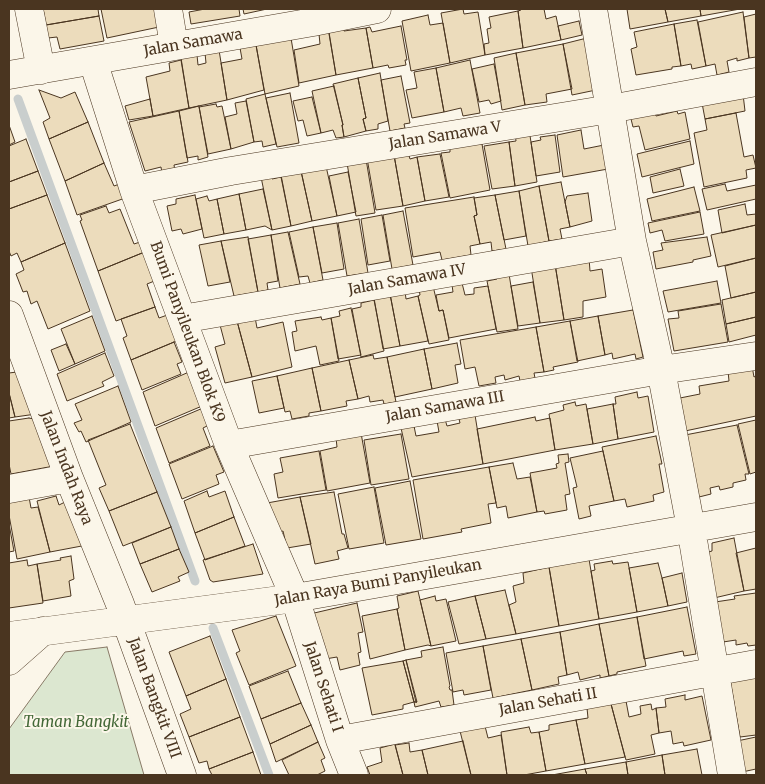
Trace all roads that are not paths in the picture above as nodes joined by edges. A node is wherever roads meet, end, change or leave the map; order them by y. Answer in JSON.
{"nodes":[{"id":1,"x":29,"y":9,"type":"edge"},
{"id":2,"x":168,"y":9,"type":"edge"},
{"id":3,"x":377,"y":9,"type":"edge"},
{"id":4,"x":593,"y":9,"type":"edge"},
{"id":5,"x":312,"y":15,"type":"edge"},
{"id":6,"x":174,"y":44,"type":"junction"},
{"id":7,"x":93,"y":61,"type":"junction"},
{"id":8,"x":23,"y":73,"type":"edge"},
{"id":9,"x":756,"y":83,"type":"edge"},
{"id":10,"x":610,"y":109,"type":"junction"},
{"id":11,"x":134,"y":190,"type":"junction"},
{"id":12,"x":632,"y":241,"type":"junction"},
{"id":13,"x":9,"y":315,"type":"edge"},
{"id":14,"x":182,"y":319,"type":"junction"},
{"id":15,"x":16,"y":354,"type":"edge"},
{"id":16,"x":756,"y":356,"type":"edge"},
{"id":17,"x":661,"y":370,"type":"junction"},
{"id":18,"x":229,"y":444,"type":"junction"},
{"id":19,"x":69,"y":478,"type":"junction"},
{"id":20,"x":9,"y":489,"type":"edge"},
{"id":21,"x":756,"y":517,"type":"edge"},
{"id":22,"x":691,"y":528,"type":"junction"},
{"id":23,"x":295,"y":598,"type":"junction"},
{"id":24,"x":126,"y":621,"type":"junction"},
{"id":25,"x":43,"y":631,"type":"junction"},
{"id":26,"x":9,"y":636,"type":"edge"},
{"id":27,"x":9,"y":661,"type":"edge"},
{"id":28,"x":756,"y":664,"type":"edge"},
{"id":29,"x":714,"y":672,"type":"junction"},
{"id":30,"x":340,"y":740,"type":"junction"},
{"id":31,"x":182,"y":775,"type":"edge"},
{"id":32,"x":354,"y":775,"type":"edge"},
{"id":33,"x":732,"y":775,"type":"edge"}],
"edges":[{"from":1,"to":8,"type":"street"},
{"from":2,"to":6,"type":"street"},
{"from":3,"to":5,"type":"street","name":"Jalan Samawa"},
{"from":4,"to":10,"type":"street"},
{"from":5,"to":6,"type":"street","name":"Jalan Samawa"},
{"from":6,"to":7,"type":"street","name":"Jalan Samawa"},
{"from":7,"to":8,"type":"street","name":"Jalan Samawa"},
{"from":7,"to":11,"type":"street","name":"Bumi Panyileukan Blok K9"},
{"from":9,"to":10,"type":"street","name":"Jalan Samawa V"},
{"from":10,"to":11,"type":"street","name":"Jalan Samawa V"},
{"from":10,"to":12,"type":"street"},
{"from":11,"to":14,"type":"street","name":"Bumi Panyileukan Blok K9"},
{"from":12,"to":14,"type":"street","name":"Jalan Samawa IV"},
{"from":12,"to":17,"type":"street"},
{"from":13,"to":15,"type":"street","name":"Jalan Indah Raya"},
{"from":14,"to":18,"type":"street","name":"Bumi Panyileukan Blok K9"},
{"from":15,"to":19,"type":"street","name":"Jalan Indah Raya"},
{"from":16,"to":17,"type":"street","name":"Jalan Samawa III"},
{"from":17,"to":18,"type":"street","name":"Jalan Samawa III"},
{"from":17,"to":22,"type":"street"},
{"from":18,"to":23,"type":"street","name":"Bumi Panyileukan Blok K9"},
{"from":19,"to":20,"type":"street"},
{"from":19,"to":24,"type":"street","name":"Jalan Indah Raya"},
{"from":21,"to":22,"type":"street","name":"Jalan Raya Bumi Panyileukan"},
{"from":22,"to":23,"type":"street","name":"Jalan Raya Bumi Panyileukan"},
{"from":22,"to":29,"type":"street"},
{"from":23,"to":24,"type":"street","name":"Jalan Raya Bumi Panyileukan"},
{"from":23,"to":30,"type":"street","name":"Jalan Sehati I"},
{"from":24,"to":25,"type":"street","name":"Jalan Raya Bumi Panyileukan"},
{"from":24,"to":31,"type":"street","name":"Jalan Bangkit VIII"},
{"from":25,"to":26,"type":"street","name":"Jalan Raya Bumi Panyileukan"},
{"from":25,"to":27,"type":"street"},
{"from":28,"to":29,"type":"street","name":"Jalan Sehati II"},
{"from":29,"to":30,"type":"street","name":"Jalan Sehati II"},
{"from":29,"to":33,"type":"street"},
{"from":30,"to":32,"type":"street","name":"Jalan Sehati I"}]}
